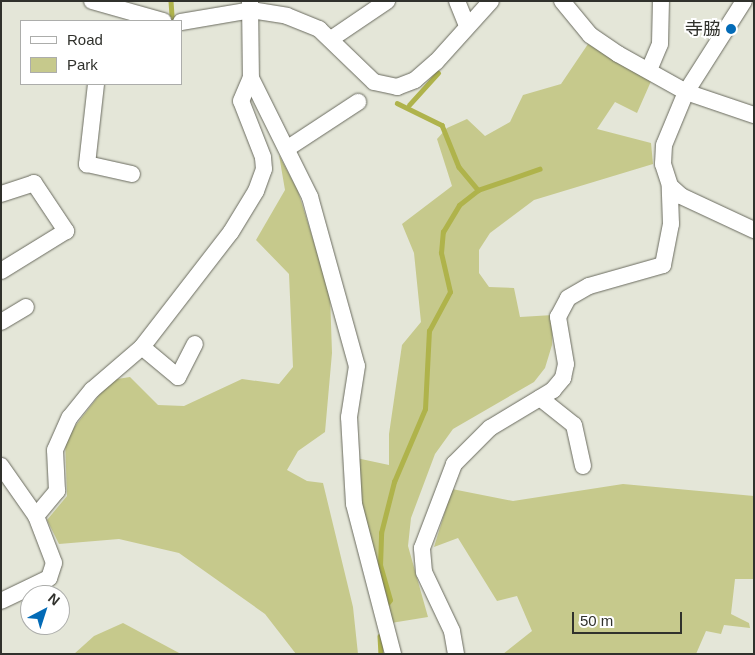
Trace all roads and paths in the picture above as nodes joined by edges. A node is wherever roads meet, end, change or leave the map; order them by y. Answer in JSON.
{"nodes":[{"id":1,"x":92,"y":1,"type":"edge"},
{"id":2,"x":387,"y":1,"type":"edge"},
{"id":3,"x":457,"y":1,"type":"edge"},
{"id":4,"x":491,"y":1,"type":"edge"},
{"id":5,"x":562,"y":1,"type":"edge"},
{"id":6,"x":661,"y":1,"type":"edge"},
{"id":7,"x":744,"y":1,"type":"edge"},
{"id":8,"x":251,"y":6,"type":"edge"},
{"id":9,"x":114,"y":14,"type":"edge"},
{"id":10,"x":157,"y":20,"type":"edge"},
{"id":11,"x":182,"y":22,"type":"edge"},
{"id":12,"x":466,"y":23,"type":"junction"},
{"id":13,"x":330,"y":39,"type":"junction"},
{"id":14,"x":649,"y":70,"type":"junction"},
{"id":15,"x":252,"y":78,"type":"junction"},
{"id":16,"x":96,"y":85,"type":"edge"},
{"id":17,"x":686,"y":92,"type":"junction"},
{"id":18,"x":358,"y":102,"type":"dead end"},
{"id":19,"x":754,"y":115,"type":"edge"},
{"id":20,"x":288,"y":148,"type":"junction"},
{"id":21,"x":132,"y":174,"type":"dead end"},
{"id":22,"x":670,"y":186,"type":"junction"},
{"id":23,"x":1,"y":194,"type":"edge"},
{"id":24,"x":754,"y":230,"type":"edge"},
{"id":25,"x":1,"y":272,"type":"edge"},
{"id":26,"x":26,"y":307,"type":"dead end"},
{"id":27,"x":1,"y":322,"type":"edge"},
{"id":28,"x":195,"y":344,"type":"dead end"},
{"id":29,"x":142,"y":348,"type":"junction"},
{"id":30,"x":540,"y":398,"type":"junction"},
{"id":31,"x":1,"y":466,"type":"edge"},
{"id":32,"x":584,"y":466,"type":"dead end"},
{"id":33,"x":36,"y":516,"type":"junction"},
{"id":34,"x":1,"y":601,"type":"edge"},
{"id":35,"x":392,"y":654,"type":"edge"},
{"id":36,"x":456,"y":654,"type":"edge"}],
"edges":[{"from":1,"to":9,"type":"street"},
{"from":2,"to":13,"type":"street"},
{"from":3,"to":12,"type":"street"},
{"from":4,"to":12,"type":"street"},
{"from":5,"to":14,"type":"street"},
{"from":6,"to":14,"type":"street"},
{"from":7,"to":17,"type":"street"},
{"from":8,"to":11,"type":"street"},
{"from":8,"to":13,"type":"street"},
{"from":8,"to":15,"type":"street"},
{"from":9,"to":10,"type":"street"},
{"from":12,"to":13,"type":"street"},
{"from":14,"to":17,"type":"street"},
{"from":15,"to":20,"type":"street"},
{"from":15,"to":29,"type":"street"},
{"from":16,"to":21,"type":"street"},
{"from":17,"to":19,"type":"street"},
{"from":17,"to":22,"type":"street"},
{"from":18,"to":20,"type":"street"},
{"from":20,"to":35,"type":"street"},
{"from":22,"to":24,"type":"street"},
{"from":22,"to":30,"type":"street"},
{"from":23,"to":25,"type":"street"},
{"from":26,"to":27,"type":"street"},
{"from":28,"to":29,"type":"street"},
{"from":29,"to":33,"type":"street"},
{"from":30,"to":32,"type":"street"},
{"from":30,"to":36,"type":"street"},
{"from":31,"to":33,"type":"street"},
{"from":33,"to":34,"type":"street"}]}
